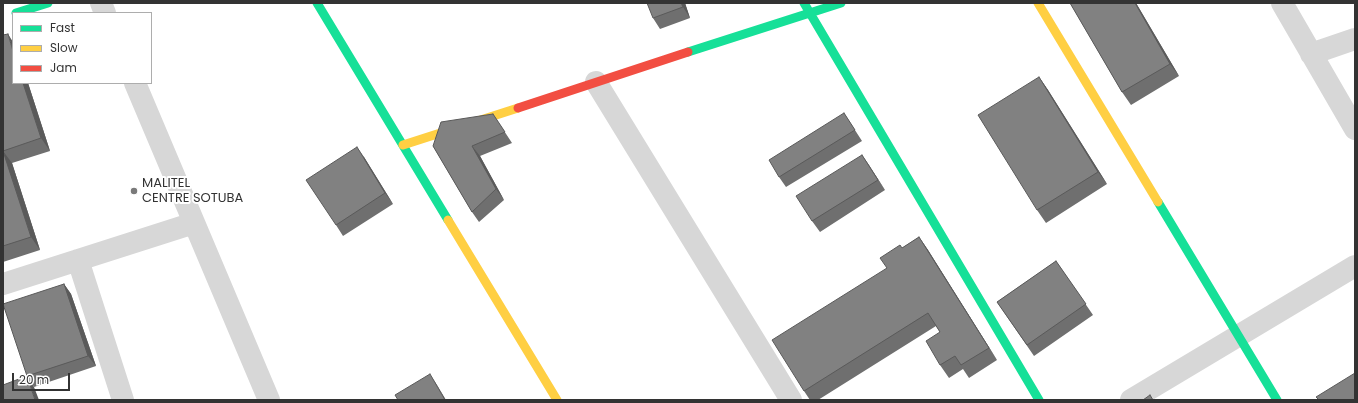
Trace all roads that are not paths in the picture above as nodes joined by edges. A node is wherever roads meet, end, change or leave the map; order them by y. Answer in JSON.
{"nodes":[{"id":1,"x":48,"y":3,"type":"edge"},
{"id":2,"x":317,"y":3,"type":"edge"},
{"id":3,"x":804,"y":3,"type":"edge"},
{"id":4,"x":841,"y":3,"type":"edge"},
{"id":5,"x":1038,"y":3,"type":"edge"},
{"id":6,"x":1282,"y":3,"type":"edge"},
{"id":7,"x":19,"y":12,"type":"edge"},
{"id":8,"x":810,"y":13,"type":"junction"},
{"id":9,"x":1355,"y":39,"type":"edge"},
{"id":10,"x":1311,"y":54,"type":"junction"},
{"id":11,"x":596,"y":82,"type":"junction"},
{"id":12,"x":135,"y":84,"type":"edge"},
{"id":13,"x":1355,"y":129,"type":"edge"},
{"id":14,"x":403,"y":145,"type":"junction"},
{"id":15,"x":194,"y":223,"type":"junction"},
{"id":16,"x":78,"y":260,"type":"junction"},
{"id":17,"x":1355,"y":266,"type":"edge"},
{"id":18,"x":3,"y":284,"type":"edge"},
{"id":19,"x":1238,"y":336,"type":"junction"},
{"id":20,"x":123,"y":400,"type":"edge"},
{"id":21,"x":269,"y":400,"type":"edge"},
{"id":22,"x":556,"y":400,"type":"edge"},
{"id":23,"x":791,"y":400,"type":"edge"},
{"id":24,"x":1039,"y":400,"type":"edge"},
{"id":25,"x":1131,"y":400,"type":"edge"},
{"id":26,"x":1277,"y":400,"type":"edge"}],
"edges":[{"from":1,"to":7,"type":"street"},
{"from":2,"to":14,"type":"street"},
{"from":3,"to":8,"type":"street"},
{"from":4,"to":8,"type":"street"},
{"from":5,"to":19,"type":"street"},
{"from":6,"to":10,"type":"street"},
{"from":8,"to":11,"type":"street"},
{"from":8,"to":24,"type":"street"},
{"from":9,"to":10,"type":"street"},
{"from":10,"to":13,"type":"street"},
{"from":11,"to":14,"type":"street"},
{"from":11,"to":23,"type":"street"},
{"from":12,"to":15,"type":"street"},
{"from":14,"to":22,"type":"street"},
{"from":15,"to":16,"type":"street"},
{"from":15,"to":21,"type":"street"},
{"from":16,"to":18,"type":"street"},
{"from":16,"to":20,"type":"street"},
{"from":17,"to":19,"type":"street"},
{"from":19,"to":25,"type":"street"},
{"from":19,"to":26,"type":"street"}]}
